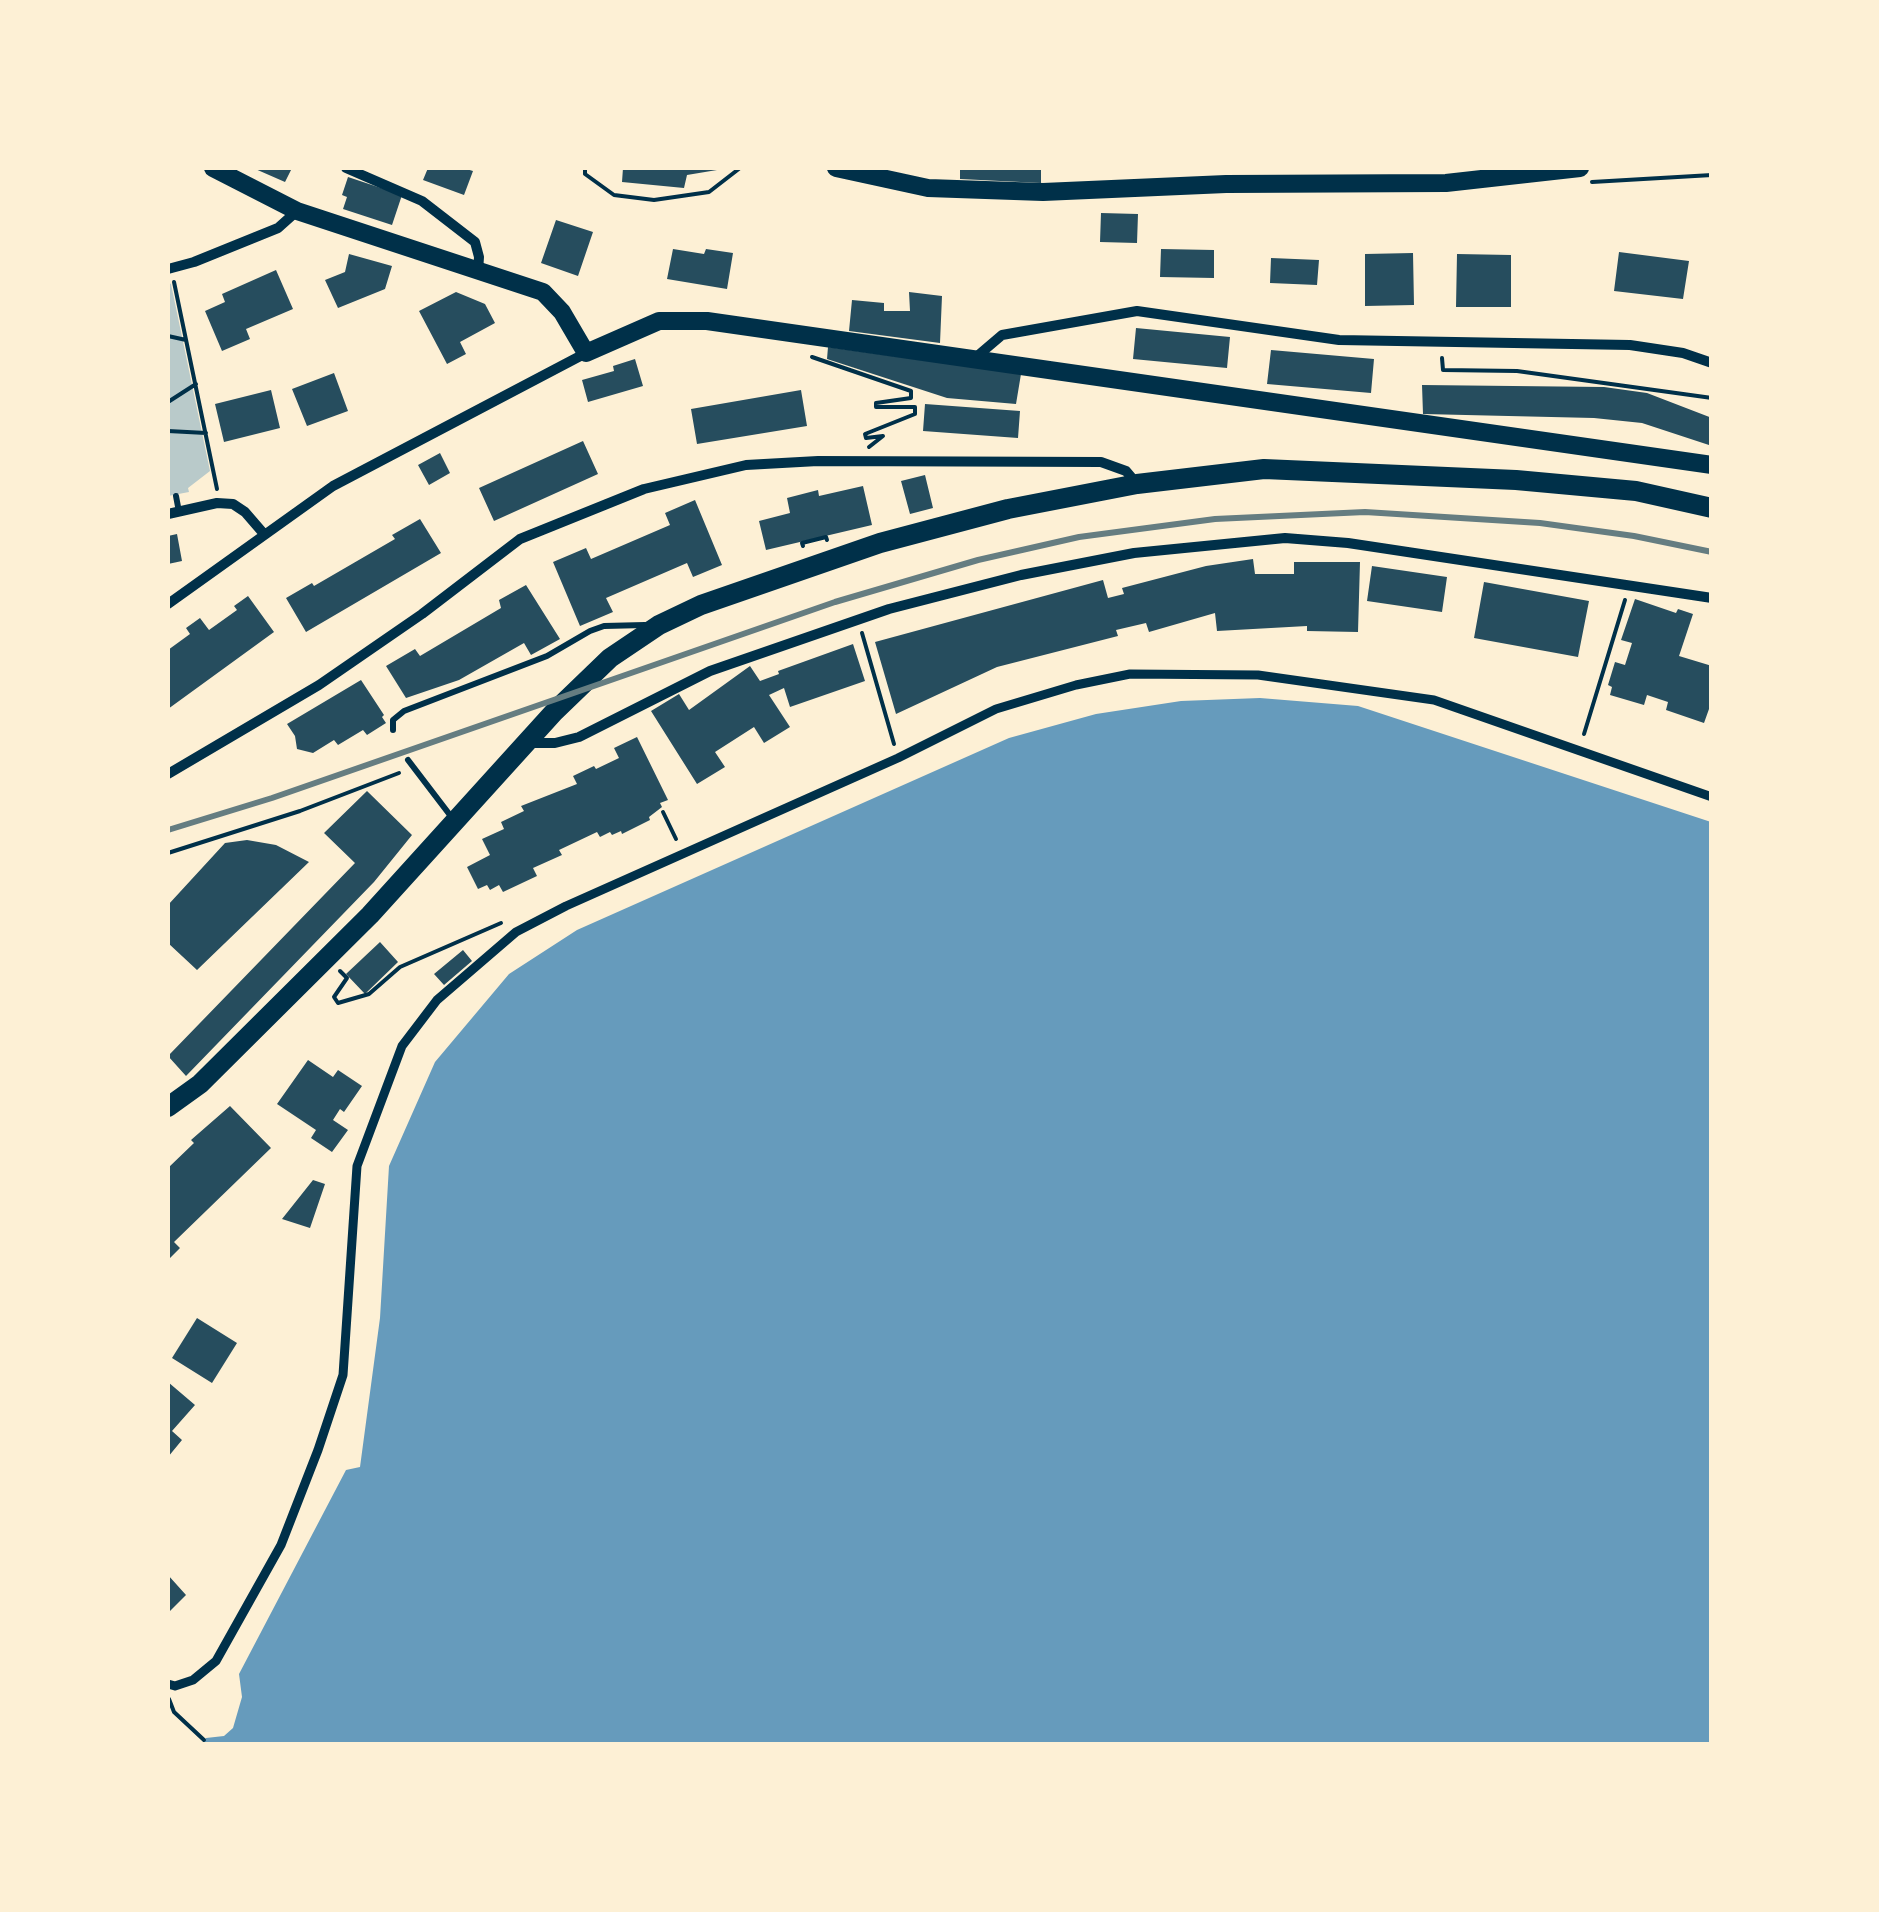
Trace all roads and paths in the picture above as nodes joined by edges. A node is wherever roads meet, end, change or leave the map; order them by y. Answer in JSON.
{"nodes":[{"id":1,"x":212,"y":168,"type":"edge"},
{"id":2,"x":346,"y":168,"type":"edge"},
{"id":3,"x":585,"y":168,"type":"edge"},
{"id":4,"x":740,"y":168,"type":"edge"},
{"id":5,"x":836,"y":168,"type":"edge"},
{"id":6,"x":1585,"y":175,"type":"edge"},
{"id":7,"x":1712,"y":175,"type":"edge"},
{"id":8,"x":297,"y":210,"type":"junction"},
{"id":9,"x":169,"y":269,"type":"edge"},
{"id":10,"x":478,"y":273,"type":"junction"},
{"id":11,"x":168,"y":336,"type":"edge"},
{"id":12,"x":186,"y":340,"type":"junction"},
{"id":13,"x":1440,"y":344,"type":"junction"},
{"id":14,"x":586,"y":353,"type":"junction"},
{"id":15,"x":804,"y":354,"type":"dead end"},
{"id":16,"x":975,"y":358,"type":"junction"},
{"id":17,"x":1712,"y":362,"type":"edge"},
{"id":18,"x":196,"y":384,"type":"junction"},
{"id":19,"x":1712,"y":398,"type":"edge"},
{"id":20,"x":168,"y":402,"type":"edge"},
{"id":21,"x":168,"y":431,"type":"edge"},
{"id":22,"x":206,"y":434,"type":"junction"},
{"id":23,"x":850,"y":462,"type":"junction"},
{"id":24,"x":1712,"y":465,"type":"edge"},
{"id":25,"x":1137,"y":484,"type":"junction"},
{"id":26,"x":176,"y":496,"type":"dead end"},
{"id":27,"x":217,"y":503,"type":"junction"},
{"id":28,"x":1712,"y":508,"type":"edge"},
{"id":29,"x":173,"y":513,"type":"edge"},
{"id":30,"x":264,"y":534,"type":"junction"},
{"id":31,"x":826,"y":537,"type":"dead end"},
{"id":32,"x":803,"y":547,"type":"dead end"},
{"id":33,"x":1630,"y":586,"type":"junction"},
{"id":34,"x":1712,"y":598,"type":"edge"},
{"id":35,"x":168,"y":604,"type":"edge"},
{"id":36,"x":858,"y":620,"type":"junction"},
{"id":37,"x":658,"y":625,"type":"junction"},
{"id":38,"x":394,"y":730,"type":"dead end"},
{"id":39,"x":890,"y":732,"type":"dead end"},
{"id":40,"x":525,"y":743,"type":"junction"},
{"id":41,"x":1580,"y":748,"type":"junction"},
{"id":42,"x":408,"y":760,"type":"dead end"},
{"id":43,"x":413,"y":768,"type":"junction"},
{"id":44,"x":168,"y":774,"type":"edge"},
{"id":45,"x":1712,"y":797,"type":"edge"},
{"id":46,"x":662,"y":812,"type":"dead end"},
{"id":47,"x":455,"y":822,"type":"junction"},
{"id":48,"x":168,"y":853,"type":"edge"},
{"id":49,"x":682,"y":854,"type":"junction"},
{"id":50,"x":500,"y":924,"type":"dead end"},
{"id":51,"x":327,"y":958,"type":"junction"},
{"id":52,"x":168,"y":1107,"type":"edge"},
{"id":53,"x":168,"y":1684,"type":"edge"},
{"id":54,"x":168,"y":1695,"type":"edge"},
{"id":55,"x":204,"y":1740,"type":"dead end"}],
"edges":[{"from":1,"to":8,"type":"street"},
{"from":2,"to":10,"type":"street"},
{"from":3,"to":4,"type":"path"},
{"from":5,"to":6,"type":"street"},
{"from":6,"to":7,"type":"path"},
{"from":8,"to":9,"type":"street"},
{"from":8,"to":10,"type":"street"},
{"from":9,"to":12,"type":"path"},
{"from":10,"to":14,"type":"street"},
{"from":11,"to":12,"type":"path"},
{"from":12,"to":18,"type":"path"},
{"from":13,"to":16,"type":"street"},
{"from":13,"to":17,"type":"street"},
{"from":13,"to":19,"type":"path"},
{"from":14,"to":16,"type":"street"},
{"from":14,"to":30,"type":"street"},
{"from":15,"to":23,"type":"path"},
{"from":16,"to":24,"type":"street"},
{"from":18,"to":20,"type":"path"},
{"from":18,"to":22,"type":"path"},
{"from":21,"to":22,"type":"path"},
{"from":22,"to":27,"type":"path"},
{"from":23,"to":25,"type":"street"},
{"from":23,"to":44,"type":"street"},
{"from":25,"to":28,"type":"main road"},
{"from":25,"to":37,"type":"main road"},
{"from":26,"to":29,"type":"lane"},
{"from":27,"to":29,"type":"street"},
{"from":27,"to":30,"type":"street"},
{"from":30,"to":35,"type":"street"},
{"from":31,"to":32,"type":"path"},
{"from":33,"to":34,"type":"street"},
{"from":33,"to":36,"type":"street"},
{"from":33,"to":41,"type":"path"},
{"from":36,"to":39,"type":"path"},
{"from":36,"to":40,"type":"street"},
{"from":37,"to":38,"type":"lane"},
{"from":37,"to":40,"type":"main road"},
{"from":40,"to":47,"type":"main road"},
{"from":41,"to":45,"type":"street"},
{"from":41,"to":49,"type":"street"},
{"from":42,"to":43,"type":"lane"},
{"from":43,"to":47,"type":"lane"},
{"from":43,"to":48,"type":"path"},
{"from":46,"to":49,"type":"path"},
{"from":47,"to":51,"type":"main road"},
{"from":49,"to":53,"type":"street"},
{"from":50,"to":51,"type":"path"},
{"from":51,"to":52,"type":"main road"},
{"from":54,"to":55,"type":"path"}]}
